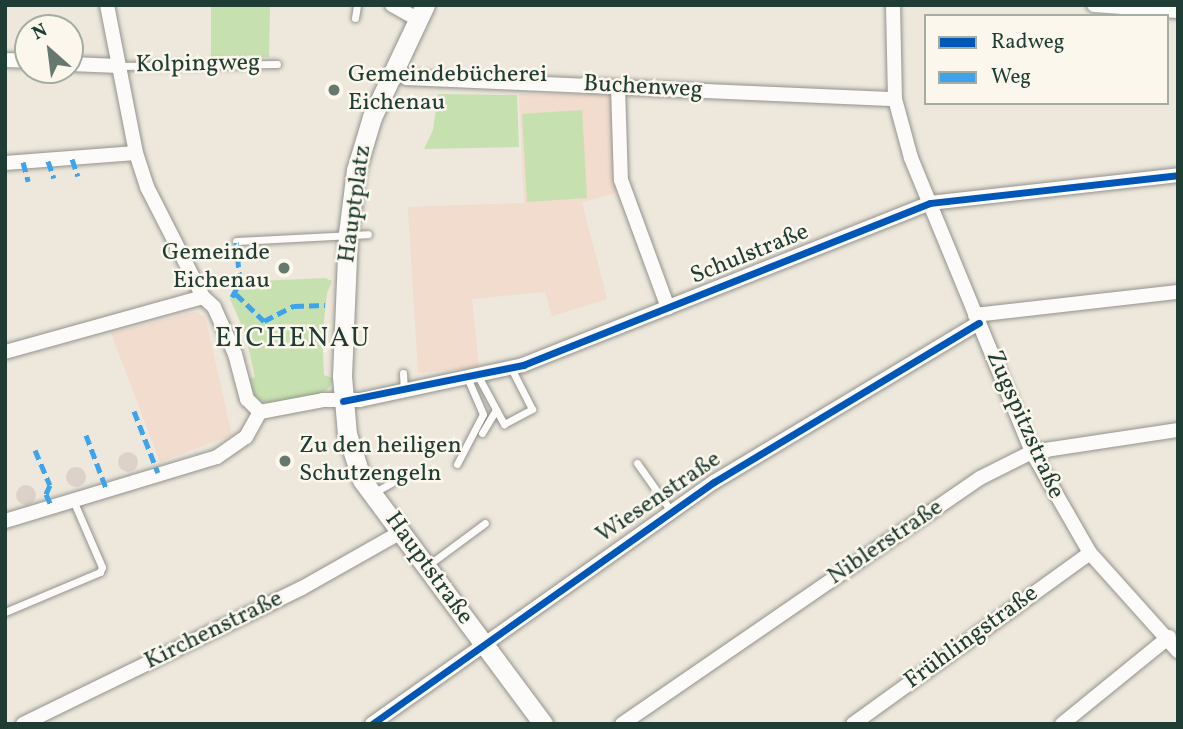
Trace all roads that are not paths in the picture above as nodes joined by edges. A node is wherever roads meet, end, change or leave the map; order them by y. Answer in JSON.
{"nodes":[{"id":1,"x":107,"y":5,"type":"edge"},
{"id":2,"x":357,"y":5,"type":"edge"},
{"id":3,"x":392,"y":5,"type":"edge"},
{"id":4,"x":893,"y":5,"type":"edge"},
{"id":5,"x":1094,"y":5,"type":"edge"},
{"id":6,"x":1178,"y":11,"type":"edge"},
{"id":7,"x":422,"y":13,"type":"edge"},
{"id":8,"x":355,"y":18,"type":"dead end"},
{"id":9,"x":277,"y":64,"type":"dead end"},
{"id":10,"x":84,"y":65,"type":"edge"},
{"id":11,"x":119,"y":66,"type":"junction"},
{"id":12,"x":393,"y":70,"type":"junction"},
{"id":13,"x":618,"y":87,"type":"junction"},
{"id":14,"x":895,"y":99,"type":"junction"},
{"id":15,"x":136,"y":153,"type":"junction"},
{"id":16,"x":5,"y":163,"type":"edge"},
{"id":17,"x":1178,"y":176,"type":"edge"},
{"id":18,"x":930,"y":203,"type":"junction"},
{"id":19,"x":348,"y":233,"type":"junction"},
{"id":20,"x":368,"y":234,"type":"dead end"},
{"id":21,"x":236,"y":241,"type":"dead end"},
{"id":22,"x":1178,"y":292,"type":"edge"},
{"id":23,"x":203,"y":298,"type":"junction"},
{"id":24,"x":668,"y":308,"type":"junction"},
{"id":25,"x":977,"y":319,"type":"junction"},
{"id":26,"x":5,"y":352,"type":"edge"},
{"id":27,"x":511,"y":368,"type":"junction"},
{"id":28,"x":403,"y":373,"type":"dead end"},
{"id":29,"x":472,"y":376,"type":"junction"},
{"id":30,"x":404,"y":391,"type":"junction"},
{"id":31,"x":343,"y":401,"type":"junction"},
{"id":32,"x":496,"y":410,"type":"junction"},
{"id":33,"x":260,"y":412,"type":"junction"},
{"id":34,"x":1178,"y":430,"type":"edge"},
{"id":35,"x":482,"y":433,"type":"dead end"},
{"id":36,"x":1032,"y":452,"type":"junction"},
{"id":37,"x":637,"y":463,"type":"dead end"},
{"id":38,"x":457,"y":464,"type":"dead end"},
{"id":39,"x":391,"y":484,"type":"dead end"},
{"id":40,"x":372,"y":494,"type":"junction"},
{"id":41,"x":72,"y":498,"type":"junction"},
{"id":42,"x":671,"y":511,"type":"junction"},
{"id":43,"x":5,"y":521,"type":"edge"},
{"id":44,"x":485,"y":523,"type":"dead end"},
{"id":45,"x":401,"y":532,"type":"junction"},
{"id":46,"x":1090,"y":553,"type":"junction"},
{"id":47,"x":426,"y":567,"type":"junction"},
{"id":48,"x":5,"y":612,"type":"edge"},
{"id":49,"x":1169,"y":637,"type":"junction"},
{"id":50,"x":484,"y":645,"type":"junction"},
{"id":51,"x":1178,"y":651,"type":"edge"},
{"id":52,"x":23,"y":724,"type":"edge"},
{"id":53,"x":372,"y":724,"type":"edge"},
{"id":54,"x":543,"y":724,"type":"edge"},
{"id":55,"x":622,"y":724,"type":"edge"},
{"id":56,"x":853,"y":724,"type":"edge"},
{"id":57,"x":1062,"y":724,"type":"edge"}],
"edges":[{"from":1,"to":11,"type":"street"},
{"from":2,"to":8,"type":"lane"},
{"from":3,"to":7,"type":"street"},
{"from":4,"to":14,"type":"street","name":"Zugspitzstraße"},
{"from":5,"to":6,"type":"street"},
{"from":7,"to":12,"type":"main road","name":"Hauptplatz"},
{"from":9,"to":11,"type":"lane","name":"Kolpingweg"},
{"from":10,"to":11,"type":"street"},
{"from":11,"to":15,"type":"street"},
{"from":12,"to":13,"type":"street","name":"Buchenweg"},
{"from":12,"to":19,"type":"main road","name":"Hauptplatz"},
{"from":13,"to":14,"type":"street","name":"Buchenweg"},
{"from":13,"to":24,"type":"street"},
{"from":14,"to":18,"type":"street","name":"Zugspitzstraße"},
{"from":15,"to":16,"type":"street"},
{"from":15,"to":23,"type":"street"},
{"from":17,"to":18,"type":"street","name":"Schulstraße"},
{"from":18,"to":24,"type":"street","name":"Schulstraße"},
{"from":18,"to":25,"type":"street","name":"Zugspitzstraße"},
{"from":19,"to":20,"type":"lane"},
{"from":19,"to":21,"type":"lane"},
{"from":19,"to":31,"type":"main road","name":"Hauptplatz"},
{"from":22,"to":25,"type":"street","name":"Wiesenstraße"},
{"from":23,"to":26,"type":"street"},
{"from":23,"to":33,"type":"street"},
{"from":24,"to":27,"type":"street","name":"Schulstraße"},
{"from":25,"to":36,"type":"street","name":"Zugspitzstraße"},
{"from":25,"to":42,"type":"street","name":"Wiesenstraße"},
{"from":27,"to":29,"type":"street","name":"Schulstraße"},
{"from":27,"to":32,"type":"lane"},
{"from":28,"to":30,"type":"lane"},
{"from":29,"to":30,"type":"street","name":"Schulstraße"},
{"from":29,"to":32,"type":"lane"},
{"from":29,"to":38,"type":"lane"},
{"from":30,"to":31,"type":"street","name":"Schulstraße"},
{"from":31,"to":33,"type":"street","name":"Schulstraße"},
{"from":31,"to":40,"type":"main road","name":"Hauptstraße"},
{"from":32,"to":35,"type":"lane"},
{"from":33,"to":41,"type":"street"},
{"from":34,"to":36,"type":"street","name":"Niblerstraße"},
{"from":36,"to":46,"type":"street","name":"Zugspitzstraße"},
{"from":36,"to":55,"type":"street","name":"Niblerstraße"},
{"from":37,"to":42,"type":"lane"},
{"from":39,"to":40,"type":"lane"},
{"from":40,"to":45,"type":"main road","name":"Hauptstraße"},
{"from":41,"to":43,"type":"street"},
{"from":41,"to":48,"type":"lane"},
{"from":42,"to":50,"type":"street","name":"Wiesenstraße"},
{"from":44,"to":47,"type":"lane"},
{"from":45,"to":47,"type":"main road","name":"Hauptstraße"},
{"from":45,"to":52,"type":"street","name":"Kirchenstraße"},
{"from":46,"to":49,"type":"street","name":"Zugspitzstraße"},
{"from":46,"to":56,"type":"street","name":"Frühlingstraße"},
{"from":47,"to":50,"type":"main road","name":"Hauptstraße"},
{"from":49,"to":51,"type":"street","name":"Zugspitzstraße"},
{"from":49,"to":57,"type":"street"},
{"from":50,"to":53,"type":"street","name":"Wiesenstraße"},
{"from":50,"to":54,"type":"main road","name":"Hauptstraße"}]}
